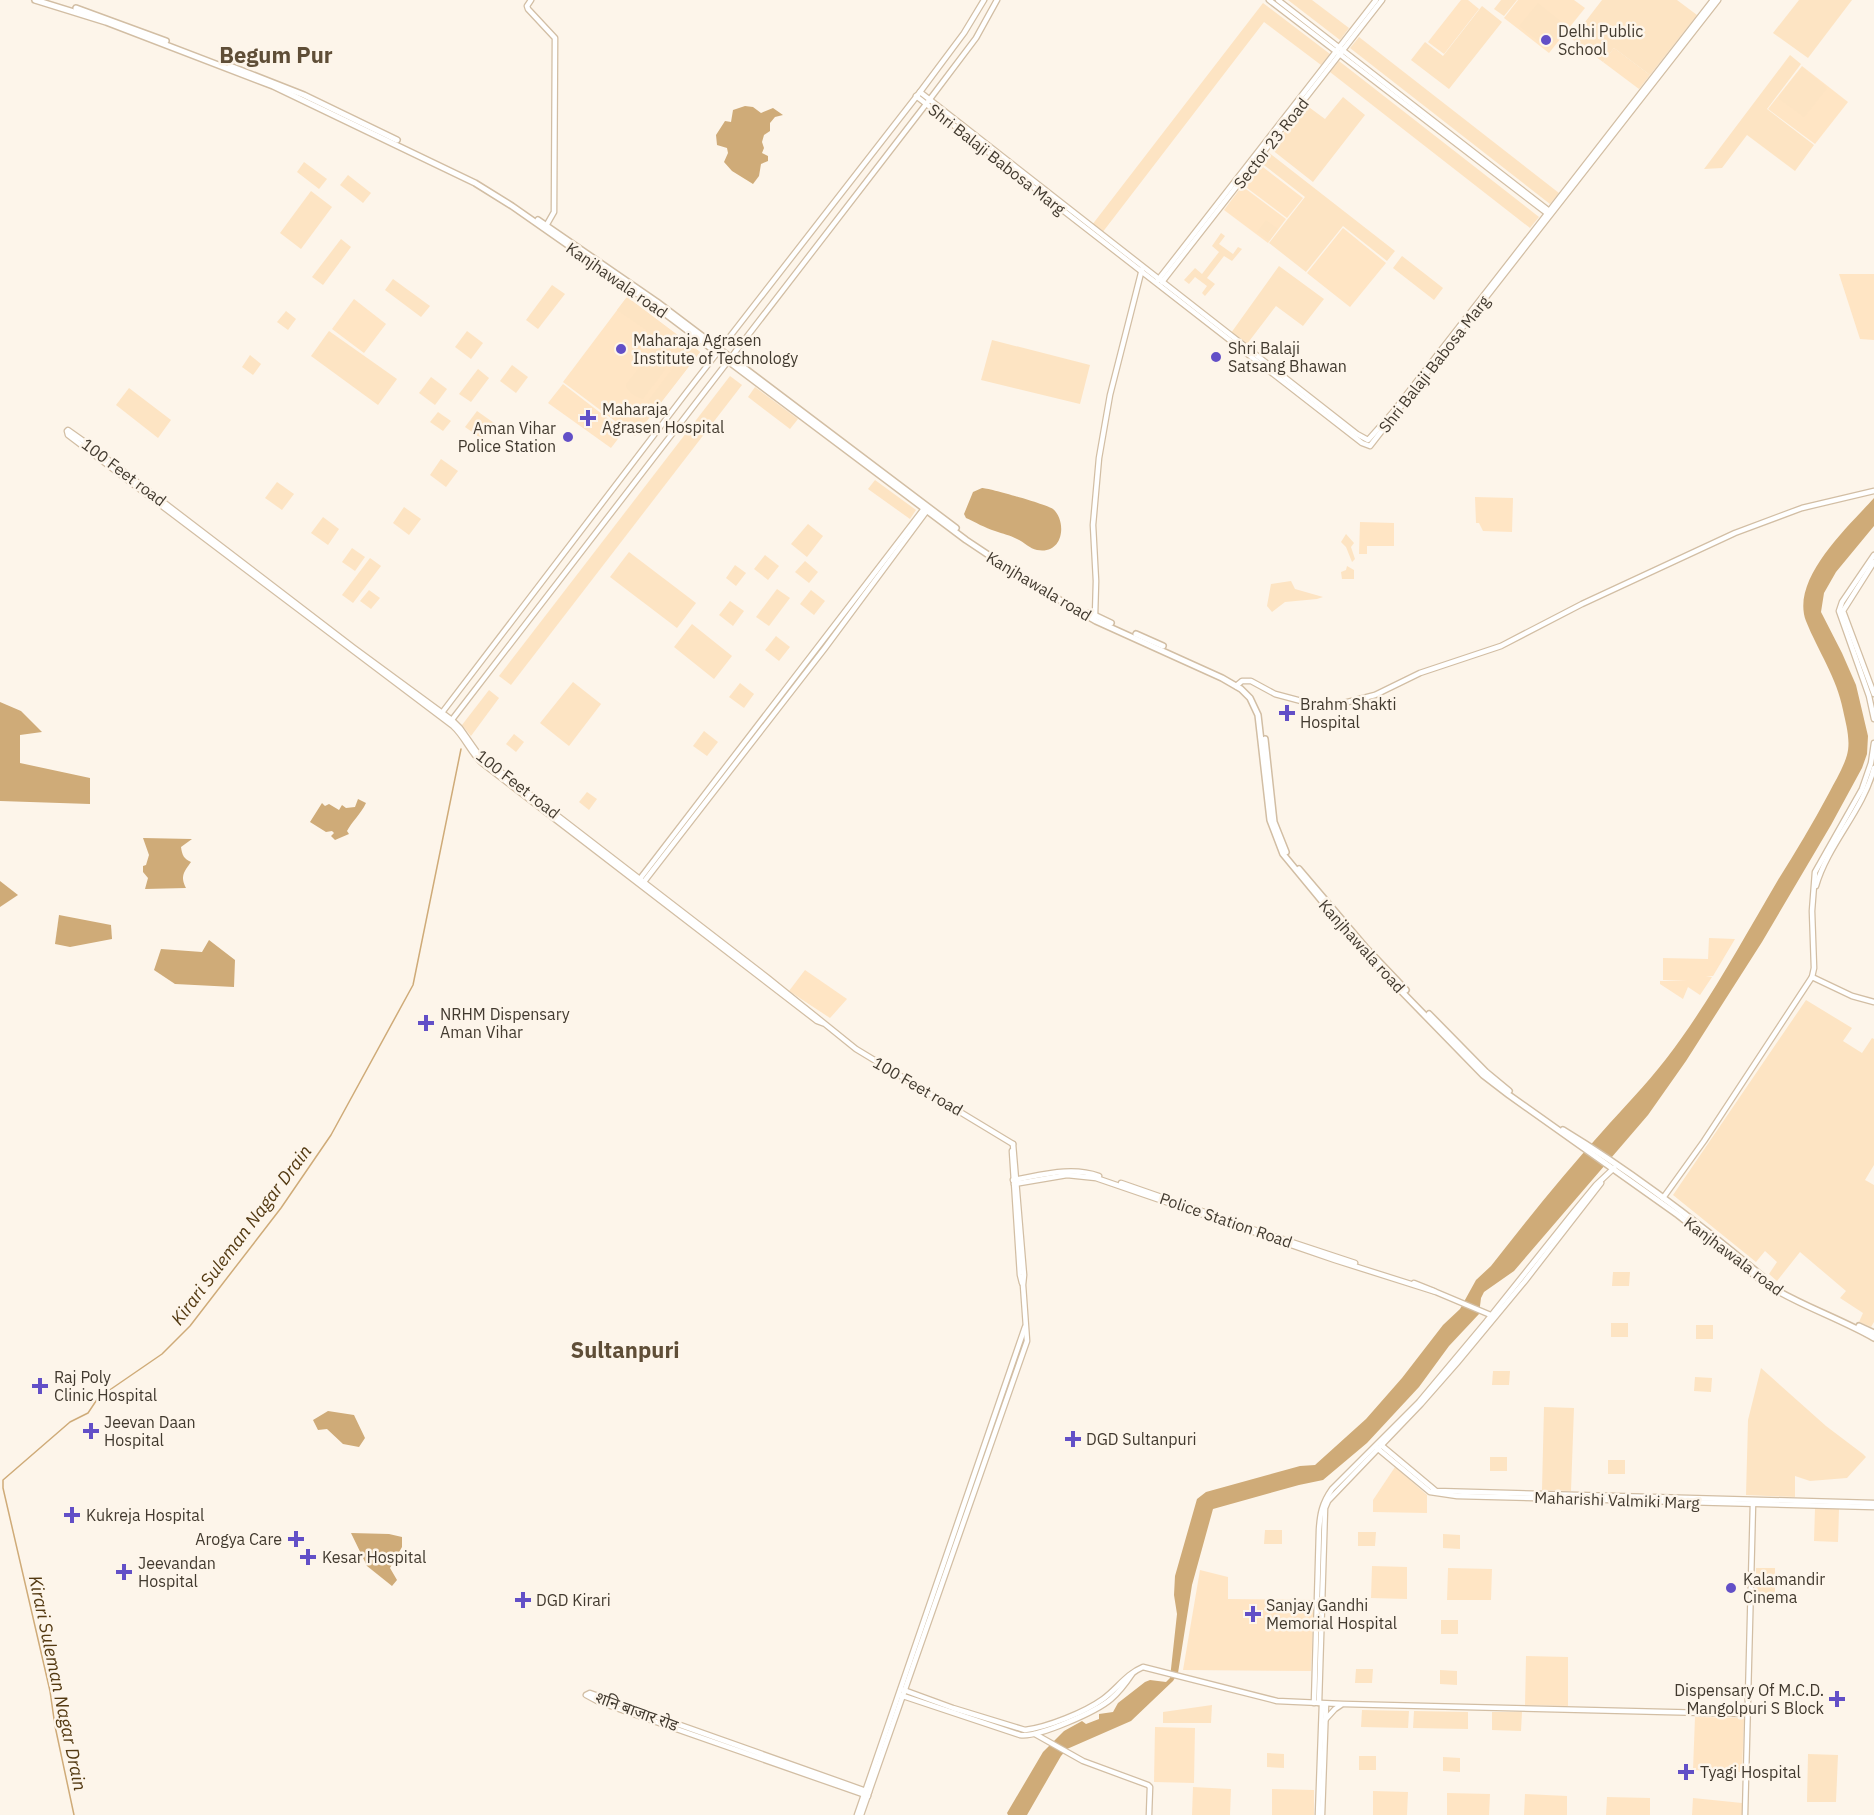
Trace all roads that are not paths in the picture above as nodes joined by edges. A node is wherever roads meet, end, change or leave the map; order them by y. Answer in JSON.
{"nodes":[{"id":1,"x":35,"y":0,"type":"edge"},
{"id":2,"x":47,"y":0,"type":"edge"},
{"id":3,"x":531,"y":0,"type":"edge"},
{"id":4,"x":984,"y":0,"type":"edge"},
{"id":5,"x":998,"y":0,"type":"edge"},
{"id":6,"x":1269,"y":0,"type":"edge"},
{"id":7,"x":1278,"y":0,"type":"edge"},
{"id":8,"x":1376,"y":0,"type":"edge"},
{"id":9,"x":1382,"y":0,"type":"edge"},
{"id":10,"x":1713,"y":0,"type":"edge"},
{"id":11,"x":1718,"y":0,"type":"edge"},
{"id":12,"x":1339,"y":51,"type":"junction"},
{"id":13,"x":918,"y":94,"type":"junction"},
{"id":14,"x":928,"y":101,"type":"junction"},
{"id":15,"x":1549,"y":213,"type":"junction"},
{"id":16,"x":546,"y":225,"type":"junction"},
{"id":17,"x":1142,"y":269,"type":"junction"},
{"id":18,"x":1159,"y":282,"type":"junction"},
{"id":19,"x":719,"y":351,"type":"junction"},
{"id":20,"x":730,"y":360,"type":"junction"},
{"id":21,"x":707,"y":367,"type":"junction"},
{"id":22,"x":718,"y":375,"type":"junction"},
{"id":23,"x":1872,"y":493,"type":"edge"},
{"id":24,"x":927,"y":508,"type":"junction"},
{"id":25,"x":1874,"y":555,"type":"edge"},
{"id":26,"x":1874,"y":562,"type":"edge"},
{"id":27,"x":1095,"y":616,"type":"junction"},
{"id":28,"x":1237,"y":685,"type":"junction"},
{"id":29,"x":1874,"y":694,"type":"edge"},
{"id":30,"x":441,"y":715,"type":"junction"},
{"id":31,"x":1874,"y":719,"type":"edge"},
{"id":32,"x":451,"y":722,"type":"junction"},
{"id":33,"x":1874,"y":743,"type":"edge"},
{"id":34,"x":1874,"y":768,"type":"edge"},
{"id":35,"x":640,"y":882,"type":"junction"},
{"id":36,"x":1814,"y":891,"type":"junction"},
{"id":37,"x":1812,"y":977,"type":"junction"},
{"id":38,"x":1874,"y":1002,"type":"edge"},
{"id":39,"x":1612,"y":1165,"type":"junction"},
{"id":40,"x":1015,"y":1182,"type":"junction"},
{"id":41,"x":1661,"y":1200,"type":"junction"},
{"id":42,"x":1751,"y":1269,"type":"junction"},
{"id":43,"x":1494,"y":1316,"type":"junction"},
{"id":44,"x":1874,"y":1333,"type":"edge"},
{"id":45,"x":1874,"y":1338,"type":"edge"},
{"id":46,"x":1379,"y":1446,"type":"junction"},
{"id":47,"x":1753,"y":1502,"type":"junction"},
{"id":48,"x":1874,"y":1505,"type":"edge"},
{"id":49,"x":1133,"y":1672,"type":"junction"},
{"id":50,"x":902,"y":1692,"type":"junction"},
{"id":51,"x":1320,"y":1703,"type":"junction"},
{"id":52,"x":1343,"y":1704,"type":"junction"},
{"id":53,"x":1748,"y":1714,"type":"junction"},
{"id":54,"x":1325,"y":1721,"type":"junction"},
{"id":55,"x":1032,"y":1729,"type":"junction"},
{"id":56,"x":1036,"y":1735,"type":"junction"},
{"id":57,"x":866,"y":1793,"type":"junction"},
{"id":58,"x":859,"y":1815,"type":"edge"},
{"id":59,"x":1149,"y":1815,"type":"edge"},
{"id":60,"x":1320,"y":1815,"type":"edge"},
{"id":61,"x":1745,"y":1815,"type":"edge"}],
"edges":[{"from":1,"to":19,"type":"main road","name":"Kanjhawala road"},
{"from":2,"to":16,"type":"main road","name":"Kanjhawala road"},
{"from":3,"to":16,"type":"street"},
{"from":4,"to":13,"type":"street"},
{"from":5,"to":14,"type":"street"},
{"from":6,"to":12,"type":"street"},
{"from":7,"to":12,"type":"street"},
{"from":8,"to":12,"type":"street","name":"Sector 23 Road"},
{"from":9,"to":12,"type":"street","name":"Sector 23 Road"},
{"from":10,"to":15,"type":"street","name":"Shri Balaji Babosa Marg"},
{"from":11,"to":15,"type":"street","name":"Shri Balaji Babosa Marg"},
{"from":12,"to":15,"type":"street"},
{"from":12,"to":18,"type":"street","name":"Sector 23 Road"},
{"from":13,"to":14,"type":"street","name":"Shri Balaji Babosa Marg"},
{"from":13,"to":19,"type":"street"},
{"from":14,"to":17,"type":"street","name":"Shri Balaji Babosa Marg"},
{"from":14,"to":20,"type":"street"},
{"from":15,"to":18,"type":"street","name":"Shri Balaji Babosa Marg"},
{"from":16,"to":19,"type":"main road","name":"Kanjhawala road"},
{"from":17,"to":18,"type":"street","name":"Shri Balaji Babosa Marg"},
{"from":17,"to":27,"type":"street"},
{"from":19,"to":20,"type":"main road","name":"Kanjhawala road"},
{"from":19,"to":21,"type":"street"},
{"from":20,"to":22,"type":"street"},
{"from":20,"to":24,"type":"main road","name":"Kanjhawala road"},
{"from":21,"to":22,"type":"street"},
{"from":21,"to":30,"type":"street"},
{"from":22,"to":32,"type":"street"},
{"from":23,"to":28,"type":"street"},
{"from":24,"to":27,"type":"main road","name":"Kanjhawala road"},
{"from":24,"to":28,"type":"main road","name":"Kanjhawala road"},
{"from":24,"to":35,"type":"street"},
{"from":25,"to":31,"type":"street"},
{"from":26,"to":29,"type":"street"},
{"from":27,"to":28,"type":"main road","name":"Kanjhawala road"},
{"from":28,"to":39,"type":"main road","name":"Kanjhawala road"},
{"from":30,"to":30,"type":"street","name":"100 Feet road"},
{"from":30,"to":32,"type":"street","name":"100 Feet road"},
{"from":32,"to":35,"type":"street","name":"100 Feet road"},
{"from":33,"to":36,"type":"street"},
{"from":34,"to":36,"type":"street"},
{"from":35,"to":40,"type":"street","name":"100 Feet road"},
{"from":36,"to":37,"type":"street"},
{"from":37,"to":38,"type":"street"},
{"from":37,"to":41,"type":"street"},
{"from":39,"to":41,"type":"main road","name":"Kanjhawala road"},
{"from":39,"to":43,"type":"street"},
{"from":40,"to":43,"type":"street","name":"Police Station Road"},
{"from":40,"to":50,"type":"street"},
{"from":41,"to":42,"type":"main road","name":"Kanjhawala road"},
{"from":42,"to":44,"type":"main road","name":"Kanjhawala road"},
{"from":42,"to":45,"type":"main road","name":"Kanjhawala road"},
{"from":43,"to":46,"type":"street"},
{"from":46,"to":47,"type":"street","name":"Maharishi Valmiki Marg"},
{"from":46,"to":51,"type":"street"},
{"from":47,"to":48,"type":"street","name":"Maharishi Valmiki Marg"},
{"from":47,"to":53,"type":"street"},
{"from":49,"to":51,"type":"street"},
{"from":49,"to":55,"type":"street"},
{"from":49,"to":56,"type":"street"},
{"from":50,"to":55,"type":"street"},
{"from":50,"to":56,"type":"street"},
{"from":50,"to":57,"type":"street"},
{"from":51,"to":52,"type":"street"},
{"from":51,"to":54,"type":"street"},
{"from":51,"to":60,"type":"street"},
{"from":52,"to":53,"type":"street"},
{"from":52,"to":54,"type":"street"},
{"from":53,"to":61,"type":"street"},
{"from":54,"to":60,"type":"street"},
{"from":55,"to":56,"type":"street"},
{"from":56,"to":59,"type":"street"},
{"from":57,"to":57,"type":"street","name":"शनि बाजार रोड"},
{"from":57,"to":58,"type":"street"}]}
